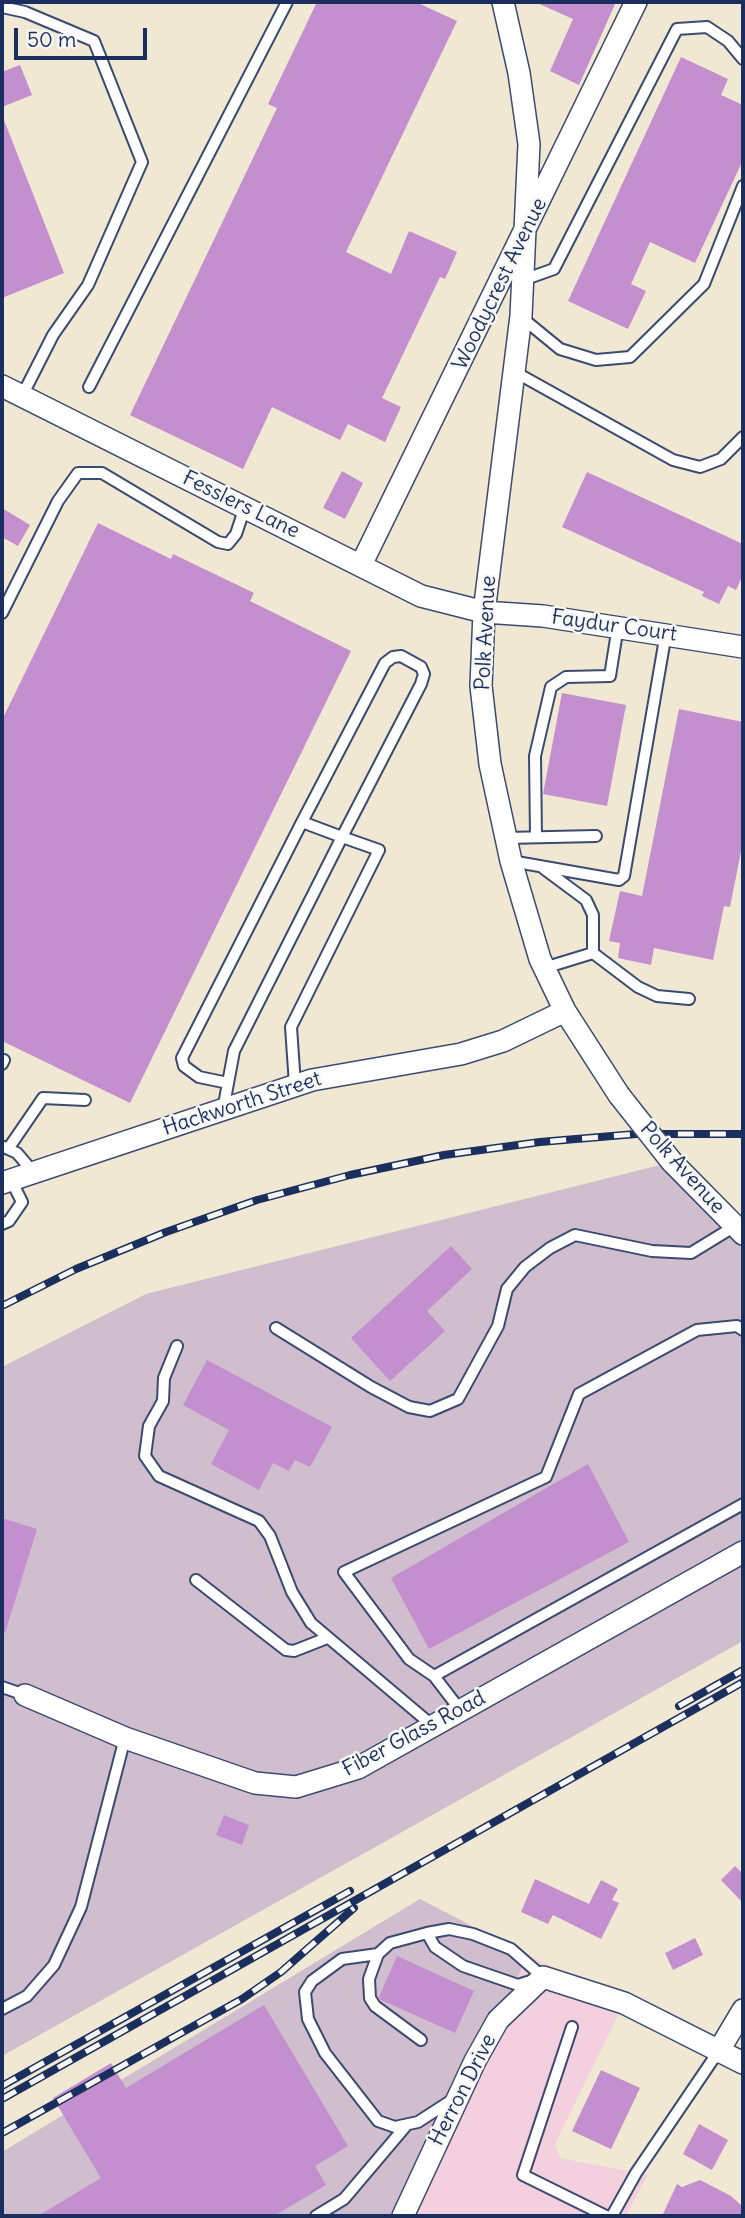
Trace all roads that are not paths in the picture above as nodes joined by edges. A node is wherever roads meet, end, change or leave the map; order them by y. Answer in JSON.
{"nodes":[{"id":1,"x":287,"y":2,"type":"edge"},
{"id":2,"x":502,"y":2,"type":"edge"},
{"id":3,"x":636,"y":2,"type":"edge"},
{"id":4,"x":2,"y":7,"type":"edge"},
{"id":5,"x":743,"y":59,"type":"edge"},
{"id":6,"x":743,"y":186,"type":"edge"},
{"id":7,"x":526,"y":232,"type":"junction"},
{"id":8,"x":523,"y":280,"type":"junction"},
{"id":9,"x":521,"y":316,"type":"junction"},
{"id":10,"x":515,"y":372,"type":"junction"},
{"id":11,"x":2,"y":386,"type":"edge"},
{"id":12,"x":89,"y":387,"type":"dead end"},
{"id":13,"x":22,"y":396,"type":"junction"},
{"id":14,"x":743,"y":438,"type":"edge"},
{"id":15,"x":245,"y":508,"type":"junction"},
{"id":16,"x":361,"y":565,"type":"junction"},
{"id":17,"x":484,"y":612,"type":"junction"},
{"id":18,"x":2,"y":613,"type":"edge"},
{"id":19,"x":618,"y":626,"type":"junction"},
{"id":20,"x":666,"y":633,"type":"junction"},
{"id":21,"x":743,"y":647,"type":"edge"},
{"id":22,"x":302,"y":822,"type":"junction"},
{"id":23,"x":596,"y":836,"type":"dead end"},
{"id":24,"x":342,"y":837,"type":"junction"},
{"id":25,"x":536,"y":837,"type":"junction"},
{"id":26,"x":506,"y":838,"type":"junction"},
{"id":27,"x":511,"y":861,"type":"junction"},
{"id":28,"x":540,"y":866,"type":"junction"},
{"id":29,"x":593,"y":953,"type":"junction"},
{"id":30,"x":544,"y":968,"type":"junction"},
{"id":31,"x":688,"y":999,"type":"dead end"},
{"id":32,"x":565,"y":1011,"type":"junction"},
{"id":33,"x":228,"y":1083,"type":"junction"},
{"id":34,"x":295,"y":1086,"type":"junction"},
{"id":35,"x":85,"y":1100,"type":"dead end"},
{"id":36,"x":223,"y":1110,"type":"junction"},
{"id":37,"x":5,"y":1147,"type":"edge"},
{"id":38,"x":34,"y":1173,"type":"junction"},
{"id":39,"x":6,"y":1182,"type":"edge"},
{"id":40,"x":2,"y":1224,"type":"edge"},
{"id":41,"x":739,"y":1230,"type":"edge"},
{"id":42,"x":276,"y":1328,"type":"dead end"},
{"id":43,"x":743,"y":1330,"type":"edge"},
{"id":44,"x":177,"y":1346,"type":"dead end"},
{"id":45,"x":743,"y":1504,"type":"edge"},
{"id":46,"x":743,"y":1552,"type":"edge"},
{"id":47,"x":196,"y":1580,"type":"dead end"},
{"id":48,"x":327,"y":1638,"type":"junction"},
{"id":49,"x":435,"y":1676,"type":"junction"},
{"id":50,"x":2,"y":1687,"type":"edge"},
{"id":51,"x":25,"y":1695,"type":"joint"},
{"id":52,"x":461,"y":1711,"type":"junction"},
{"id":53,"x":433,"y":1726,"type":"junction"},
{"id":54,"x":125,"y":1738,"type":"junction"},
{"id":55,"x":428,"y":1933,"type":"junction"},
{"id":56,"x":378,"y":1954,"type":"junction"},
{"id":57,"x":543,"y":1977,"type":"junction"},
{"id":58,"x":2,"y":2010,"type":"edge"},
{"id":59,"x":743,"y":2010,"type":"edge"},
{"id":60,"x":572,"y":2027,"type":"dead end"},
{"id":61,"x":421,"y":2040,"type":"dead end"},
{"id":62,"x":719,"y":2052,"type":"junction"},
{"id":63,"x":743,"y":2063,"type":"edge"},
{"id":64,"x":460,"y":2094,"type":"junction"},
{"id":65,"x":405,"y":2127,"type":"junction"},
{"id":66,"x":316,"y":2216,"type":"edge"},
{"id":67,"x":403,"y":2216,"type":"edge"},
{"id":68,"x":606,"y":2216,"type":"edge"},
{"id":69,"x":612,"y":2216,"type":"edge"}],
"edges":[{"from":1,"to":12,"type":"lane"},
{"from":2,"to":7,"type":"street","name":"Polk Avenue"},
{"from":3,"to":7,"type":"street","name":"Woodycrest Avenue"},
{"from":4,"to":13,"type":"lane"},
{"from":5,"to":8,"type":"lane"},
{"from":6,"to":9,"type":"lane"},
{"from":7,"to":8,"type":"street","name":"Polk Avenue"},
{"from":7,"to":16,"type":"street","name":"Woodycrest Avenue"},
{"from":8,"to":9,"type":"street","name":"Polk Avenue"},
{"from":9,"to":10,"type":"street","name":"Polk Avenue"},
{"from":10,"to":14,"type":"lane"},
{"from":10,"to":17,"type":"street","name":"Polk Avenue"},
{"from":11,"to":13,"type":"street","name":"Fesslers Lane"},
{"from":13,"to":15,"type":"street","name":"Fesslers Lane"},
{"from":15,"to":16,"type":"street","name":"Fesslers Lane"},
{"from":15,"to":18,"type":"lane"},
{"from":16,"to":17,"type":"street","name":"Fesslers Lane"},
{"from":17,"to":19,"type":"street","name":"Faydur Court"},
{"from":17,"to":26,"type":"street","name":"Polk Avenue"},
{"from":19,"to":20,"type":"street","name":"Faydur Court"},
{"from":19,"to":25,"type":"lane"},
{"from":20,"to":21,"type":"street","name":"Faydur Court"},
{"from":20,"to":28,"type":"lane"},
{"from":22,"to":24,"type":"lane"},
{"from":22,"to":24,"type":"lane"},
{"from":22,"to":33,"type":"lane"},
{"from":23,"to":25,"type":"lane"},
{"from":24,"to":33,"type":"lane"},
{"from":24,"to":34,"type":"lane"},
{"from":25,"to":26,"type":"lane"},
{"from":26,"to":27,"type":"street","name":"Polk Avenue"},
{"from":27,"to":28,"type":"lane"},
{"from":27,"to":30,"type":"street","name":"Polk Avenue"},
{"from":28,"to":29,"type":"lane"},
{"from":29,"to":30,"type":"lane"},
{"from":29,"to":31,"type":"lane"},
{"from":30,"to":32,"type":"street","name":"Polk Avenue"},
{"from":32,"to":34,"type":"street","name":"Hackworth Street"},
{"from":32,"to":41,"type":"street","name":"Polk Avenue","bridge":true},
{"from":33,"to":36,"type":"lane"},
{"from":34,"to":36,"type":"street","name":"Hackworth Street"},
{"from":35,"to":37,"type":"lane"},
{"from":36,"to":38,"type":"street","name":"Hackworth Street"},
{"from":37,"to":38,"type":"lane"},
{"from":38,"to":39,"type":"street","name":"Hackworth Street"},
{"from":39,"to":40,"type":"lane"},
{"from":41,"to":42,"type":"lane"},
{"from":43,"to":49,"type":"lane"},
{"from":44,"to":48,"type":"lane"},
{"from":45,"to":49,"type":"lane"},
{"from":46,"to":52,"type":"street","name":"Fiber Glass Road"},
{"from":47,"to":48,"type":"lane"},
{"from":48,"to":53,"type":"lane"},
{"from":49,"to":52,"type":"lane"},
{"from":50,"to":51,"type":"lane"},
{"from":51,"to":54,"type":"street","name":"Fiber Glass Road"},
{"from":52,"to":53,"type":"street","name":"Fiber Glass Road"},
{"from":53,"to":54,"type":"street","name":"Fiber Glass Road"},
{"from":54,"to":58,"type":"lane"},
{"from":55,"to":56,"type":"lane"},
{"from":55,"to":57,"type":"lane"},
{"from":55,"to":57,"type":"lane"},
{"from":56,"to":61,"type":"lane"},
{"from":56,"to":65,"type":"lane"},
{"from":57,"to":62,"type":"street"},
{"from":57,"to":64,"type":"street","name":"Herron Drive"},
{"from":59,"to":62,"type":"street"},
{"from":60,"to":68,"type":"lane"},
{"from":62,"to":63,"type":"street"},
{"from":62,"to":69,"type":"lane"},
{"from":64,"to":65,"type":"lane"},
{"from":64,"to":67,"type":"street","name":"Herron Drive"},
{"from":65,"to":66,"type":"lane"}]}
